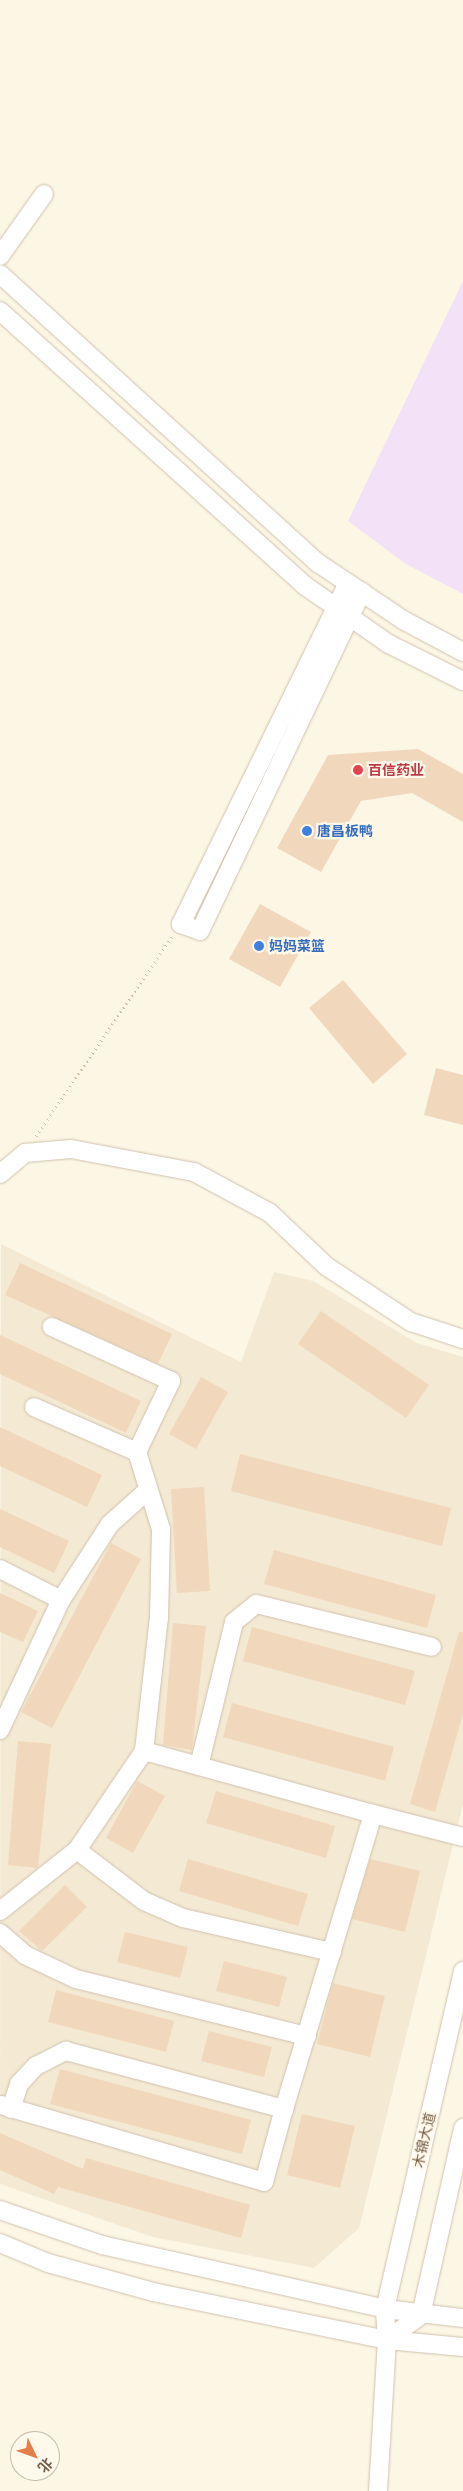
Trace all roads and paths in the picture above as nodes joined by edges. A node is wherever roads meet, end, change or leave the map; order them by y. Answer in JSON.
{"nodes":[{"id":1,"x":44,"y":194,"type":"dead end"},
{"id":2,"x":0,"y":256,"type":"edge"},
{"id":3,"x":0,"y":274,"type":"edge"},
{"id":4,"x":0,"y":311,"type":"edge"},
{"id":5,"x":355,"y":588,"type":"junction"},
{"id":6,"x":343,"y":613,"type":"junction"},
{"id":7,"x":463,"y":652,"type":"edge"},
{"id":8,"x":463,"y":681,"type":"edge"},
{"id":9,"x":180,"y":924,"type":"joint"},
{"id":10,"x":25,"y":1153,"type":"junction"},
{"id":11,"x":0,"y":1174,"type":"edge"},
{"id":12,"x":52,"y":1327,"type":"dead end"},
{"id":13,"x":463,"y":1339,"type":"edge"},
{"id":14,"x":34,"y":1407,"type":"dead end"},
{"id":15,"x":138,"y":1452,"type":"junction"},
{"id":16,"x":148,"y":1490,"type":"junction"},
{"id":17,"x":0,"y":1569,"type":"edge"},
{"id":18,"x":61,"y":1600,"type":"junction"},
{"id":19,"x":432,"y":1647,"type":"dead end"},
{"id":20,"x":0,"y":1730,"type":"edge"},
{"id":21,"x":144,"y":1751,"type":"junction"},
{"id":22,"x":199,"y":1766,"type":"junction"},
{"id":23,"x":374,"y":1814,"type":"junction"},
{"id":24,"x":463,"y":1837,"type":"edge"},
{"id":25,"x":77,"y":1850,"type":"junction"},
{"id":26,"x":0,"y":1911,"type":"edge"},
{"id":27,"x":0,"y":1933,"type":"edge"},
{"id":28,"x":332,"y":1952,"type":"junction"},
{"id":29,"x":463,"y":1971,"type":"edge"},
{"id":30,"x":307,"y":2036,"type":"junction"},
{"id":31,"x":6,"y":2107,"type":"edge"},
{"id":32,"x":284,"y":2109,"type":"junction"},
{"id":33,"x":463,"y":2128,"type":"edge"},
{"id":34,"x":0,"y":2210,"type":"edge"},
{"id":35,"x":0,"y":2244,"type":"edge"},
{"id":36,"x":385,"y":2309,"type":"junction"},
{"id":37,"x":421,"y":2315,"type":"junction"},
{"id":38,"x":463,"y":2318,"type":"edge"},
{"id":39,"x":387,"y":2340,"type":"junction"},
{"id":40,"x":463,"y":2347,"type":"edge"},
{"id":41,"x":378,"y":2491,"type":"edge"}],
"edges":[{"from":1,"to":2,"type":"street"},
{"from":3,"to":5,"type":"street"},
{"from":4,"to":6,"type":"street"},
{"from":5,"to":6,"type":"street"},
{"from":5,"to":7,"type":"street"},
{"from":6,"to":8,"type":"street"},
{"from":6,"to":9,"type":"street"},
{"from":9,"to":10,"type":"path"},
{"from":10,"to":11,"type":"street"},
{"from":10,"to":13,"type":"street"},
{"from":12,"to":15,"type":"street"},
{"from":14,"to":15,"type":"street"},
{"from":15,"to":16,"type":"street"},
{"from":16,"to":18,"type":"street"},
{"from":16,"to":21,"type":"street"},
{"from":17,"to":18,"type":"street"},
{"from":18,"to":20,"type":"street"},
{"from":19,"to":22,"type":"street"},
{"from":21,"to":22,"type":"street"},
{"from":21,"to":25,"type":"street"},
{"from":22,"to":23,"type":"street"},
{"from":23,"to":24,"type":"street"},
{"from":23,"to":28,"type":"street"},
{"from":25,"to":26,"type":"street"},
{"from":25,"to":28,"type":"street"},
{"from":27,"to":30,"type":"street"},
{"from":28,"to":30,"type":"street"},
{"from":29,"to":36,"type":"street","name":"木锦大道"},
{"from":30,"to":32,"type":"street"},
{"from":31,"to":32,"type":"street"},
{"from":31,"to":32,"type":"street"},
{"from":33,"to":37,"type":"street"},
{"from":34,"to":36,"type":"street"},
{"from":35,"to":39,"type":"street"},
{"from":36,"to":37,"type":"street"},
{"from":36,"to":39,"type":"street","name":"木锦大道"},
{"from":37,"to":38,"type":"street"},
{"from":37,"to":39,"type":"street"},
{"from":39,"to":40,"type":"street"},
{"from":39,"to":41,"type":"street","name":"木锦大道"}]}
